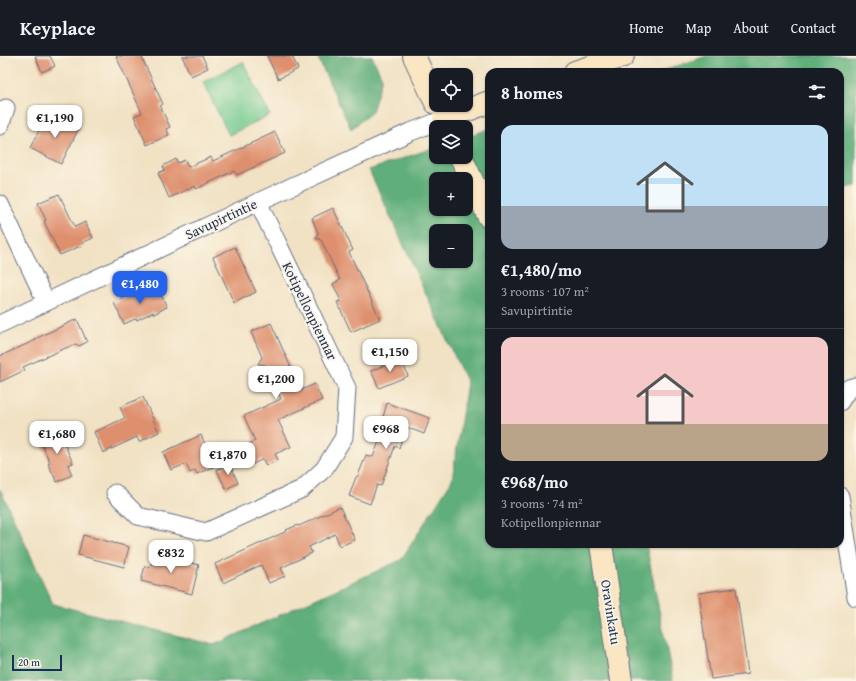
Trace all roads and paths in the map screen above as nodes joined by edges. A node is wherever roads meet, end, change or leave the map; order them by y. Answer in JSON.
{"nodes":[{"id":1,"x":414,"y":56,"type":"edge"},
{"id":2,"x":623,"y":56,"type":"edge"},
{"id":3,"x":587,"y":68,"type":"edge"},
{"id":4,"x":485,"y":103,"type":"edge"},
{"id":5,"x":6,"y":108,"type":"dead end"},
{"id":6,"x":441,"y":114,"type":"edge"},
{"id":7,"x":0,"y":126,"type":"edge"},
{"id":8,"x":464,"y":164,"type":"edge"},
{"id":9,"x":258,"y":202,"type":"junction"},
{"id":10,"x":0,"y":204,"type":"edge"},
{"id":11,"x":485,"y":208,"type":"edge"},
{"id":12,"x":46,"y":302,"type":"junction"},
{"id":13,"x":0,"y":324,"type":"edge"},
{"id":14,"x":852,"y":387,"type":"edge"},
{"id":15,"x":844,"y":397,"type":"edge"},
{"id":16,"x":114,"y":494,"type":"dead end"},
{"id":17,"x":844,"y":521,"type":"edge"},
{"id":18,"x":602,"y":548,"type":"edge"},
{"id":19,"x":856,"y":597,"type":"edge"},
{"id":20,"x":621,"y":681,"type":"edge"}],
"edges":[{"from":1,"to":6,"type":"street"},
{"from":2,"to":3,"type":"street"},
{"from":4,"to":6,"type":"street"},
{"from":5,"to":7,"type":"street"},
{"from":6,"to":9,"type":"street","name":"Savupirtintie"},
{"from":8,"to":11,"type":"street"},
{"from":9,"to":12,"type":"street","name":"Savupirtintie"},
{"from":9,"to":16,"type":"street","name":"Kotipellonpiennar"},
{"from":10,"to":12,"type":"street"},
{"from":12,"to":13,"type":"street","name":"Savupirtintie"},
{"from":14,"to":15,"type":"street"},
{"from":17,"to":19,"type":"street"},
{"from":18,"to":20,"type":"street","name":"Oravinkatu"}]}
